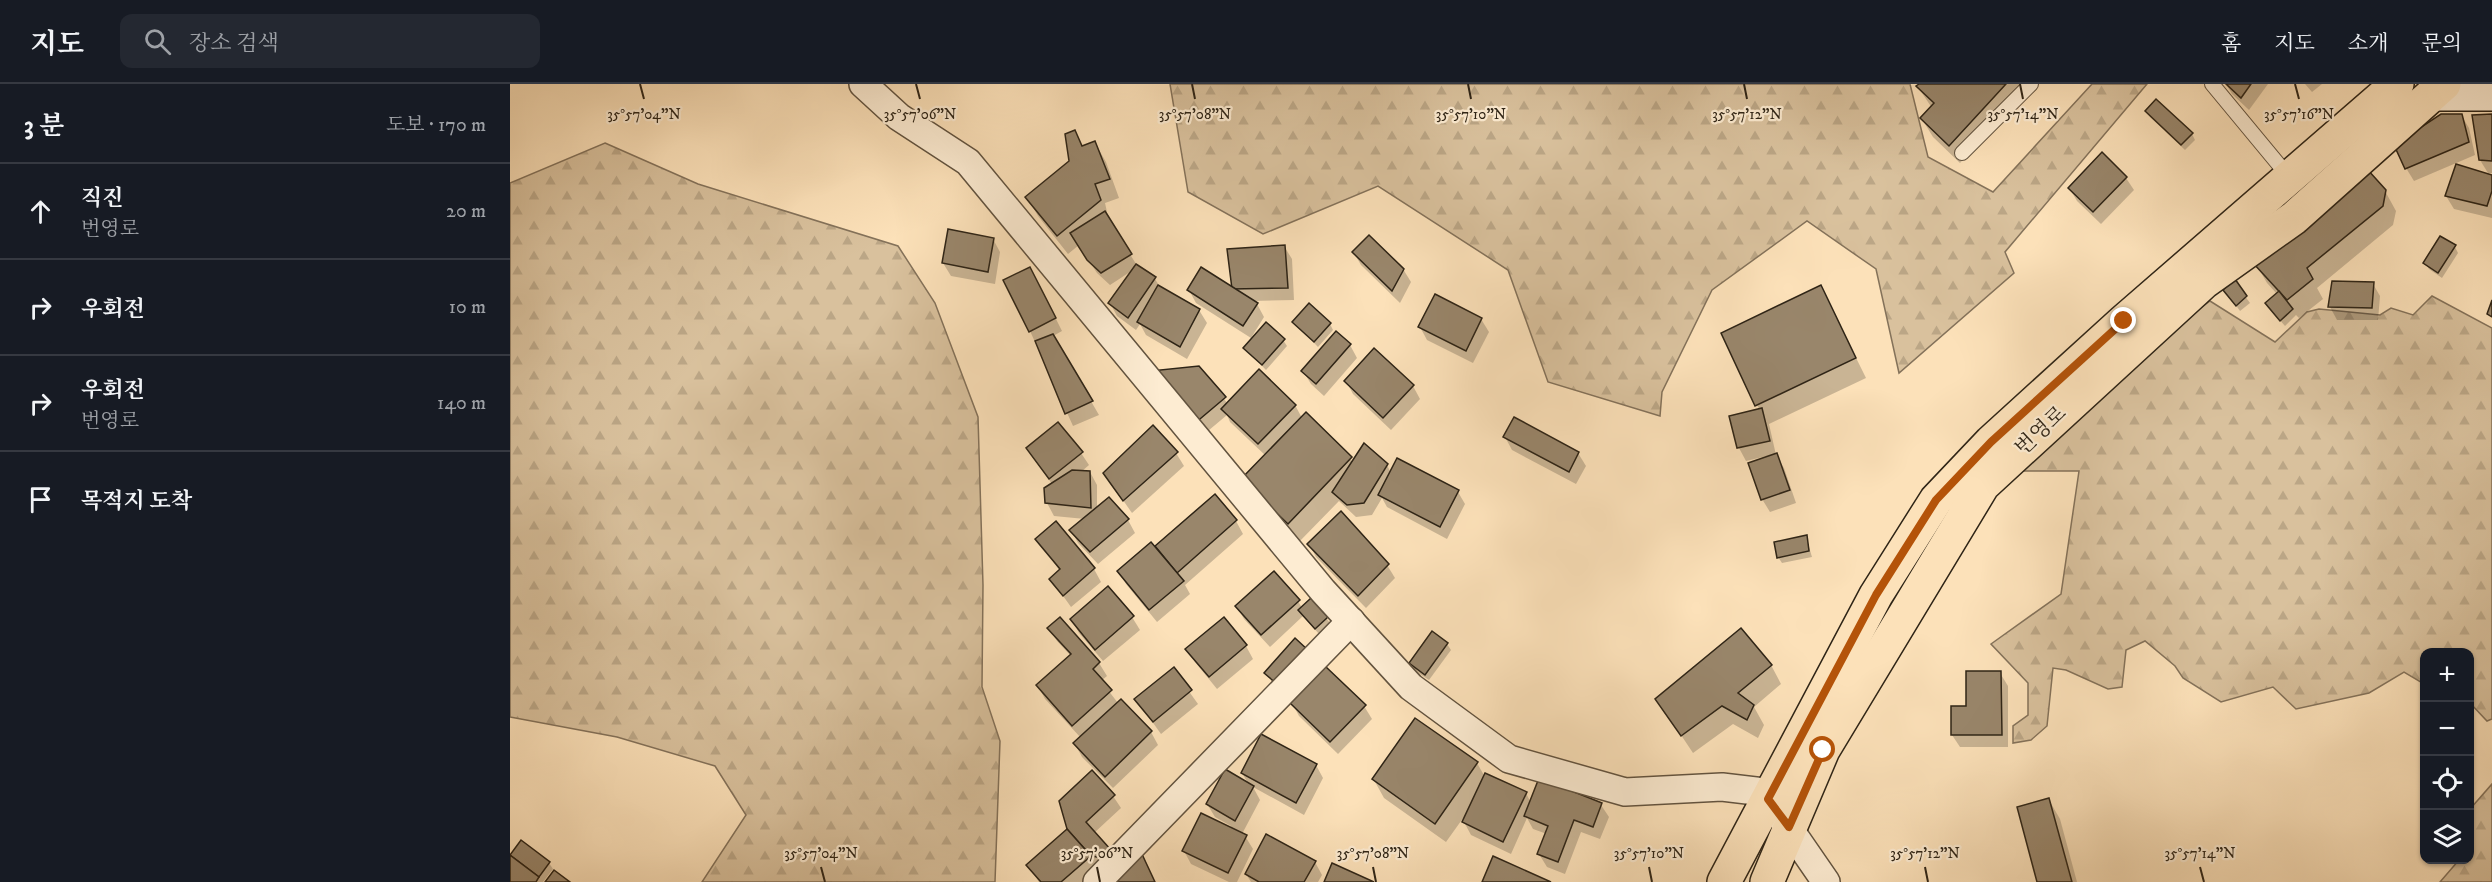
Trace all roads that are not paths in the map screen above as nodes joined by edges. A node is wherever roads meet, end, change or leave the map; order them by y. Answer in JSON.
{"nodes":[{"id":1,"x":863,"y":84,"type":"edge"},
{"id":2,"x":2031,"y":84,"type":"edge"},
{"id":3,"x":2212,"y":84,"type":"edge"},
{"id":4,"x":2397,"y":84,"type":"edge"},
{"id":5,"x":2439,"y":89,"type":"edge"},
{"id":6,"x":2492,"y":94,"type":"edge"},
{"id":7,"x":1962,"y":153,"type":"dead end"},
{"id":8,"x":2289,"y":178,"type":"junction"},
{"id":9,"x":1351,"y":621,"type":"junction"},
{"id":10,"x":1768,"y":799,"type":"junction"},
{"id":11,"x":1789,"y":827,"type":"junction"},
{"id":12,"x":1097,"y":882,"type":"edge"},
{"id":13,"x":1724,"y":882,"type":"edge"},
{"id":14,"x":1767,"y":882,"type":"edge"},
{"id":15,"x":1826,"y":882,"type":"edge"}],
"edges":[{"from":1,"to":9,"type":"street"},
{"from":2,"to":7,"type":"lane"},
{"from":3,"to":8,"type":"lane"},
{"from":4,"to":8,"type":"main road","name":"번영로"},
{"from":5,"to":6,"type":"street"},
{"from":5,"to":11,"type":"main road","name":"번영로"},
{"from":8,"to":10,"type":"main road","name":"번영로"},
{"from":9,"to":10,"type":"street"},
{"from":9,"to":12,"type":"street"},
{"from":10,"to":11,"type":"street"},
{"from":10,"to":13,"type":"main road","name":"번영로"},
{"from":11,"to":14,"type":"main road","name":"번영로"},
{"from":11,"to":15,"type":"street"}]}
